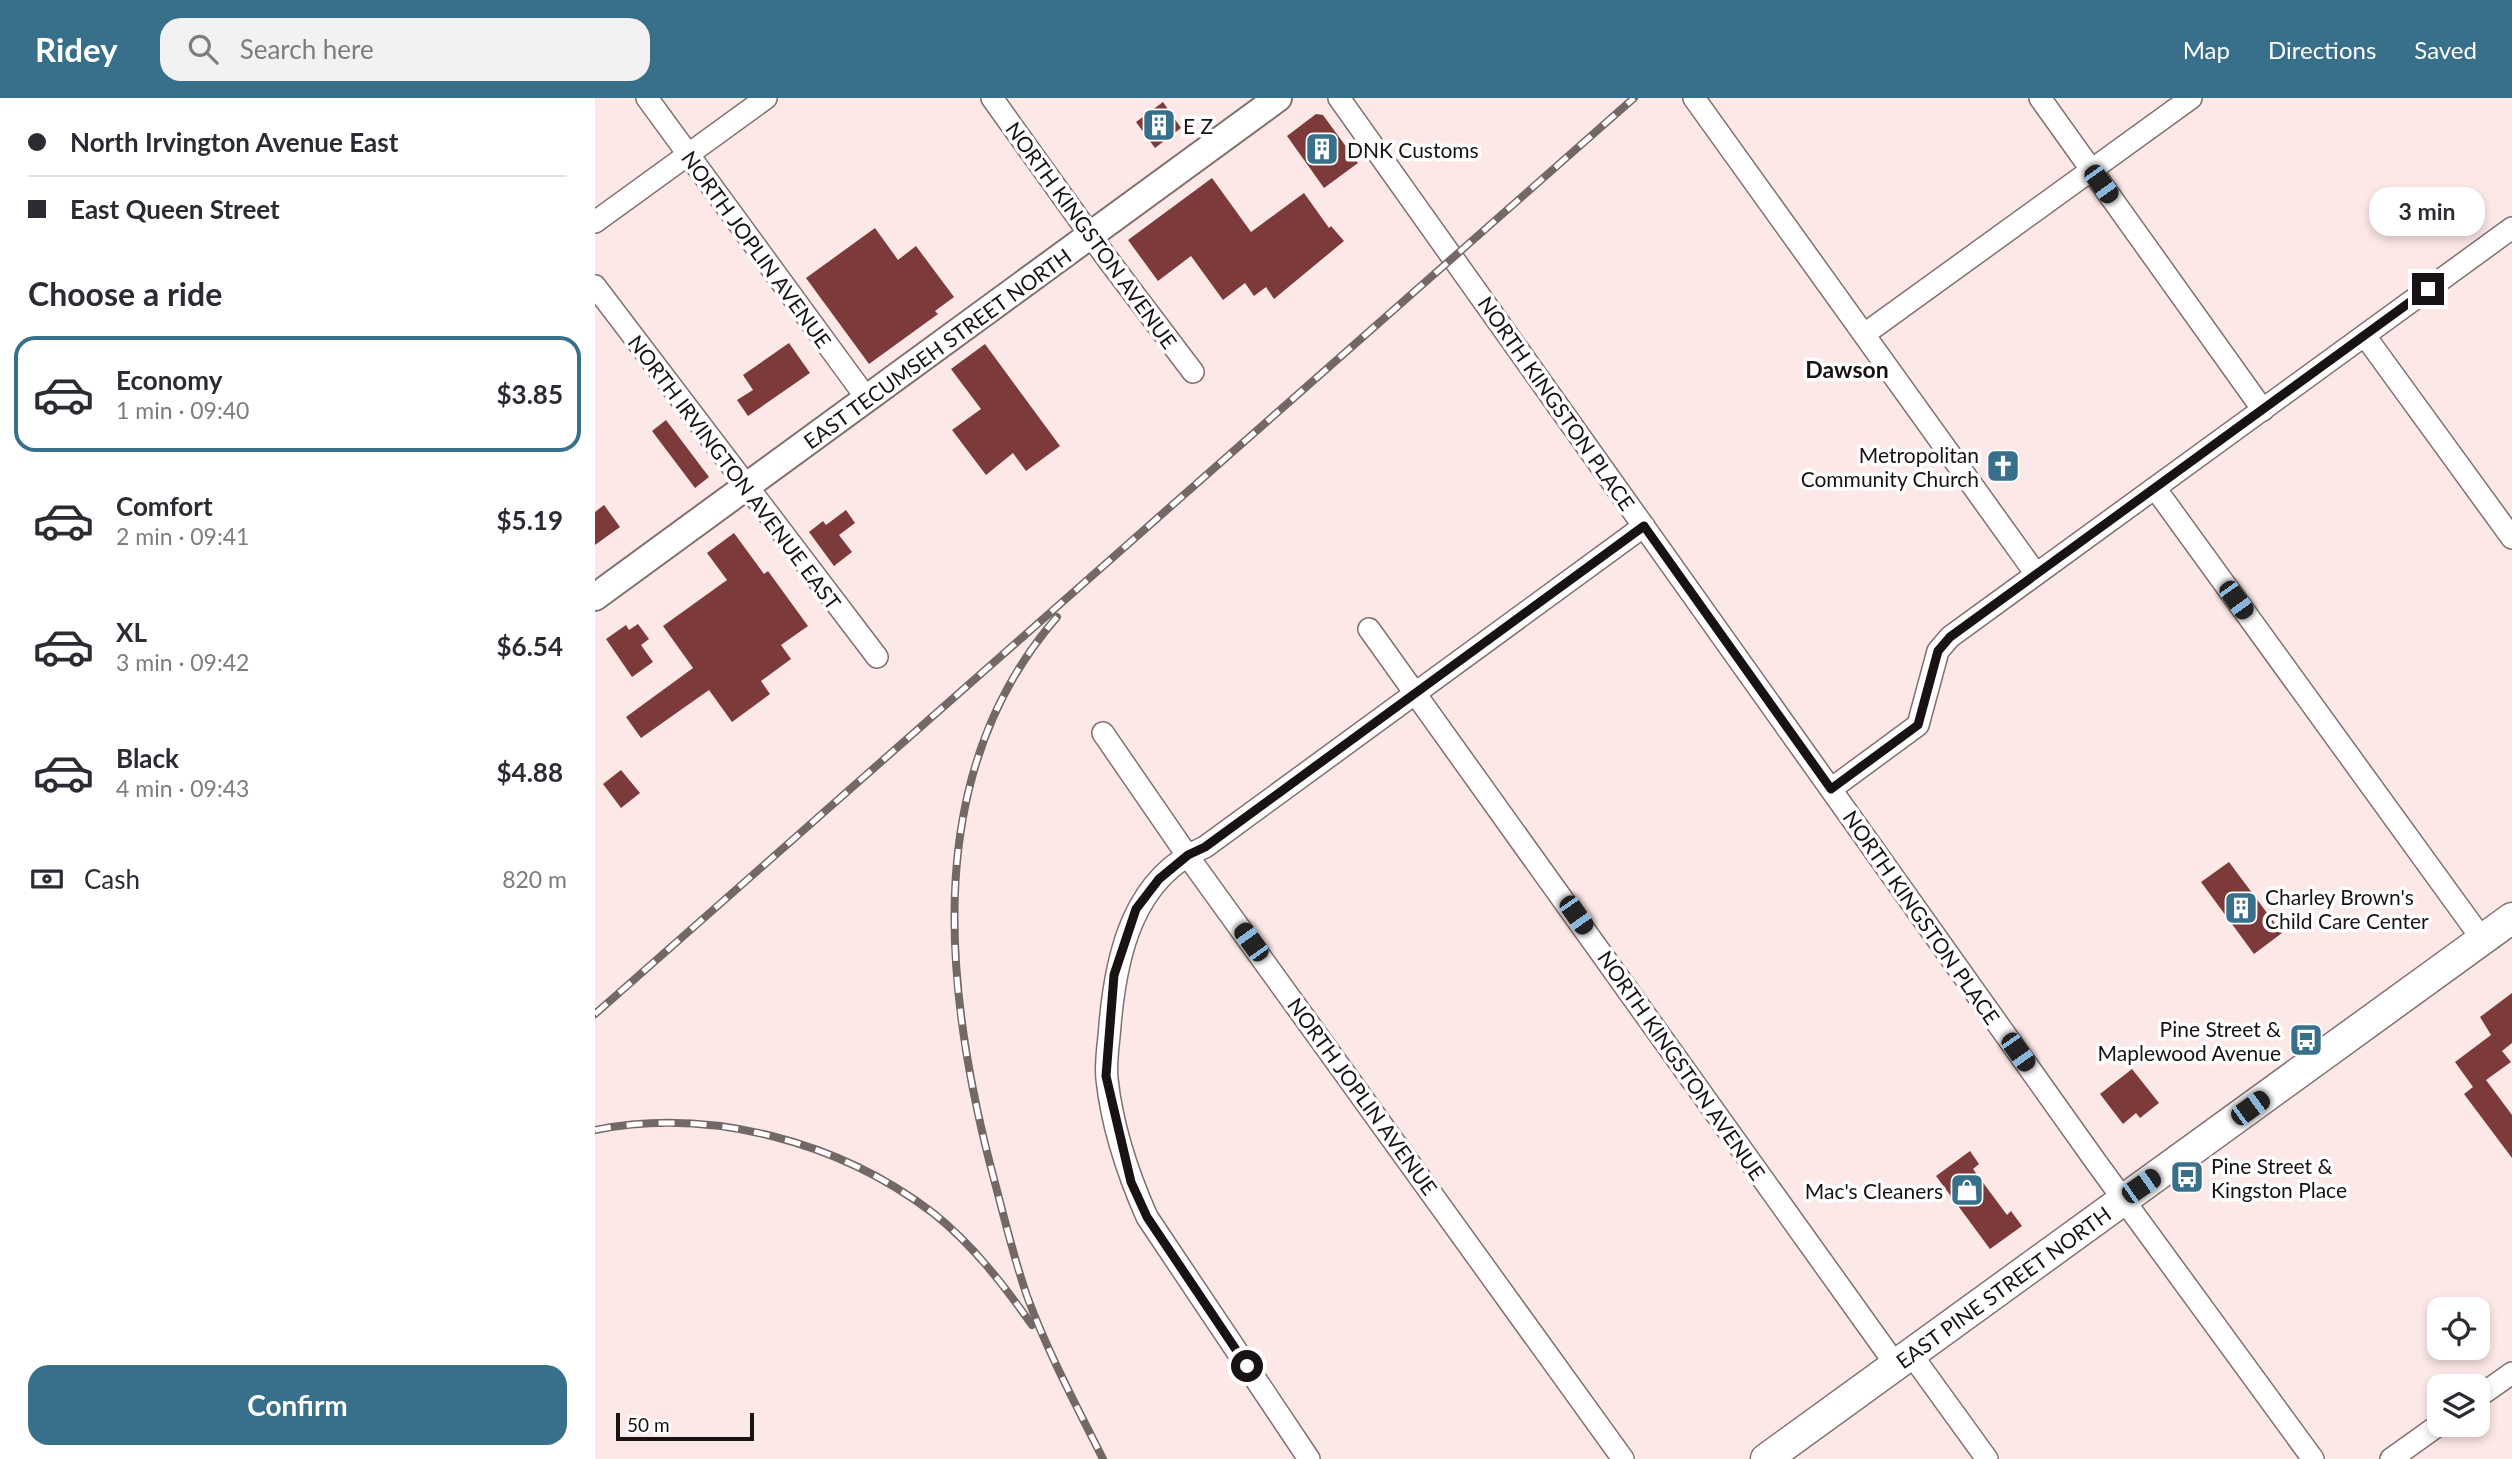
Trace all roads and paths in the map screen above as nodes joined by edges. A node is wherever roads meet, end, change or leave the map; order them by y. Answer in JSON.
{"nodes":[{"id":1,"x":647,"y":98,"type":"edge"},
{"id":2,"x":766,"y":98,"type":"edge"},
{"id":3,"x":992,"y":98,"type":"edge"},
{"id":4,"x":1278,"y":98,"type":"edge"},
{"id":5,"x":1339,"y":98,"type":"edge"},
{"id":6,"x":1694,"y":98,"type":"edge"},
{"id":7,"x":2040,"y":98,"type":"edge"},
{"id":8,"x":2191,"y":98,"type":"edge"},
{"id":9,"x":689,"y":155,"type":"junction"},
{"id":10,"x":2092,"y":170,"type":"junction"},
{"id":11,"x":595,"y":222,"type":"edge"},
{"id":12,"x":2512,"y":228,"type":"edge"},
{"id":13,"x":1090,"y":235,"type":"junction"},
{"id":14,"x":595,"y":286,"type":"edge"},
{"id":15,"x":1866,"y":333,"type":"junction"},
{"id":16,"x":2365,"y":336,"type":"junction"},
{"id":17,"x":1193,"y":372,"type":"dead end"},
{"id":18,"x":868,"y":400,"type":"junction"},
{"id":19,"x":2263,"y":410,"type":"junction"},
{"id":20,"x":747,"y":486,"type":"junction"},
{"id":21,"x":2155,"y":488,"type":"junction"},
{"id":22,"x":1644,"y":526,"type":"junction"},
{"id":23,"x":2512,"y":538,"type":"edge"},
{"id":24,"x":2036,"y":574,"type":"junction"},
{"id":25,"x":595,"y":597,"type":"edge"},
{"id":26,"x":1369,"y":629,"type":"dead end"},
{"id":27,"x":877,"y":657,"type":"dead end"},
{"id":28,"x":1417,"y":692,"type":"junction"},
{"id":29,"x":1103,"y":733,"type":"dead end"},
{"id":30,"x":1831,"y":789,"type":"junction"},
{"id":31,"x":1188,"y":855,"type":"junction"},
{"id":32,"x":2512,"y":918,"type":"edge"},
{"id":33,"x":2482,"y":939,"type":"junction"},
{"id":34,"x":2123,"y":1198,"type":"junction"},
{"id":35,"x":1904,"y":1359,"type":"junction"},
{"id":36,"x":2512,"y":1373,"type":"edge"},
{"id":37,"x":2490,"y":1389,"type":"edge"},
{"id":38,"x":2427,"y":1433,"type":"edge"},
{"id":39,"x":1309,"y":1459,"type":"edge"},
{"id":40,"x":1623,"y":1459,"type":"edge"},
{"id":41,"x":1766,"y":1459,"type":"edge"},
{"id":42,"x":1987,"y":1459,"type":"edge"},
{"id":43,"x":2313,"y":1459,"type":"edge"},
{"id":44,"x":2391,"y":1459,"type":"edge"}],
"edges":[{"from":1,"to":9,"type":"street","name":"NORTH JOPLIN AVENUE"},
{"from":2,"to":9,"type":"street"},
{"from":3,"to":13,"type":"street","name":"NORTH KINGSTON AVENUE"},
{"from":4,"to":13,"type":"street","name":"EAST TECUMSEH STREET NORTH"},
{"from":5,"to":22,"type":"street","name":"NORTH KINGSTON PLACE"},
{"from":6,"to":15,"type":"street"},
{"from":7,"to":10,"type":"street"},
{"from":8,"to":10,"type":"street"},
{"from":9,"to":11,"type":"street"},
{"from":9,"to":18,"type":"street","name":"NORTH JOPLIN AVENUE"},
{"from":10,"to":15,"type":"street"},
{"from":10,"to":19,"type":"street"},
{"from":12,"to":16,"type":"street"},
{"from":13,"to":17,"type":"street","name":"NORTH KINGSTON AVENUE"},
{"from":13,"to":18,"type":"street","name":"EAST TECUMSEH STREET NORTH"},
{"from":14,"to":20,"type":"street","name":"NORTH IRVINGTON AVENUE EAST"},
{"from":15,"to":24,"type":"street"},
{"from":16,"to":19,"type":"street"},
{"from":16,"to":23,"type":"street"},
{"from":18,"to":20,"type":"street","name":"EAST TECUMSEH STREET NORTH"},
{"from":19,"to":21,"type":"street"},
{"from":20,"to":25,"type":"street","name":"EAST TECUMSEH STREET NORTH"},
{"from":20,"to":27,"type":"street","name":"NORTH IRVINGTON AVENUE EAST"},
{"from":21,"to":24,"type":"street"},
{"from":21,"to":33,"type":"street"},
{"from":22,"to":28,"type":"street"},
{"from":22,"to":30,"type":"street","name":"NORTH KINGSTON PLACE"},
{"from":24,"to":30,"type":"street"},
{"from":26,"to":28,"type":"street","name":"NORTH KINGSTON AVENUE"},
{"from":28,"to":31,"type":"street"},
{"from":28,"to":35,"type":"street","name":"NORTH KINGSTON AVENUE"},
{"from":29,"to":31,"type":"street","name":"NORTH JOPLIN AVENUE"},
{"from":30,"to":34,"type":"street","name":"NORTH KINGSTON PLACE"},
{"from":31,"to":39,"type":"street"},
{"from":31,"to":40,"type":"street","name":"NORTH JOPLIN AVENUE"},
{"from":32,"to":33,"type":"main road","name":"EAST PINE STREET NORTH"},
{"from":33,"to":34,"type":"main road","name":"EAST PINE STREET NORTH"},
{"from":34,"to":35,"type":"main road","name":"EAST PINE STREET NORTH"},
{"from":34,"to":43,"type":"street","name":"NORTH KINGSTON PLACE"},
{"from":35,"to":41,"type":"main road","name":"EAST PINE STREET NORTH"},
{"from":35,"to":42,"type":"street","name":"NORTH KINGSTON AVENUE"},
{"from":36,"to":37,"type":"street"},
{"from":38,"to":44,"type":"street"}]}
